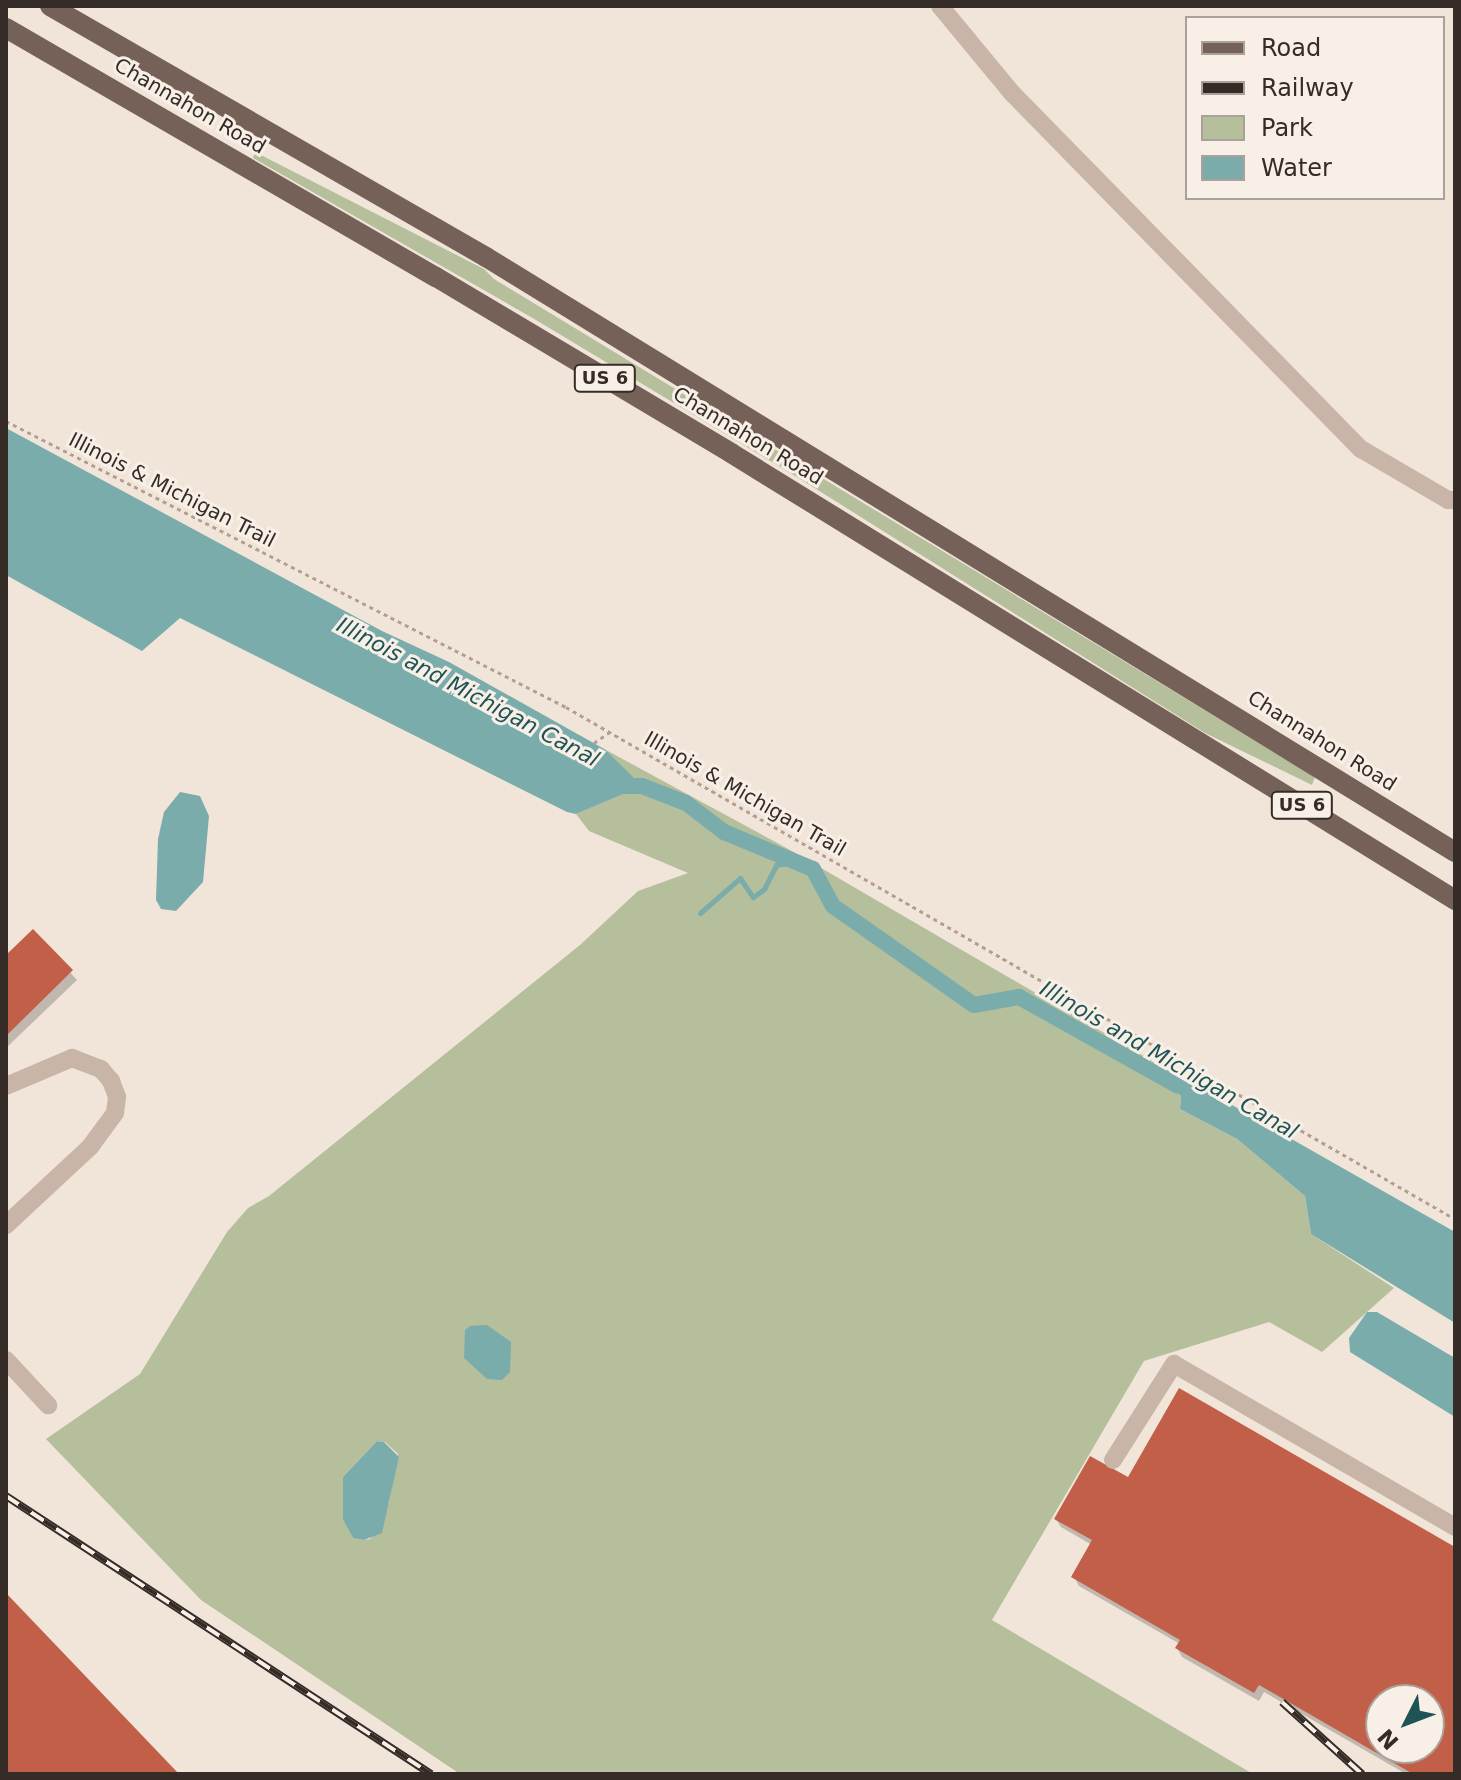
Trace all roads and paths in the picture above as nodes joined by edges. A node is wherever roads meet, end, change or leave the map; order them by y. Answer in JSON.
{"nodes":[{"id":1,"x":50,"y":6,"type":"edge"},
{"id":2,"x":940,"y":6,"type":"edge"},
{"id":3,"x":6,"y":28,"type":"edge"},
{"id":4,"x":6,"y":421,"type":"edge"},
{"id":5,"x":1455,"y":500,"type":"edge"},
{"id":6,"x":610,"y":732,"type":"junction"},
{"id":7,"x":594,"y":743,"type":"dead end"},
{"id":8,"x":1455,"y":852,"type":"edge"},
{"id":9,"x":1455,"y":900,"type":"edge"},
{"id":10,"x":1193,"y":1069,"type":"junction"},
{"id":11,"x":1191,"y":1082,"type":"dead end"},
{"id":12,"x":6,"y":1086,"type":"edge"},
{"id":13,"x":1455,"y":1219,"type":"edge"},
{"id":14,"x":6,"y":1225,"type":"edge"},
{"id":15,"x":6,"y":1360,"type":"edge"},
{"id":16,"x":48,"y":1405,"type":"dead end"},
{"id":17,"x":1113,"y":1460,"type":"dead end"},
{"id":18,"x":1455,"y":1527,"type":"edge"}],
"edges":[{"from":1,"to":8,"type":"main road","name":"Channahon Road","number":"US 6"},
{"from":2,"to":5,"type":"street"},
{"from":3,"to":9,"type":"main road","name":"Channahon Road","number":"US 6"},
{"from":4,"to":6,"type":"path","name":"Illinois & Michigan Trail"},
{"from":6,"to":7,"type":"path"},
{"from":6,"to":10,"type":"path","name":"Illinois & Michigan Trail"},
{"from":10,"to":11,"type":"path"},
{"from":10,"to":13,"type":"path","name":"Illinois & Michigan Trail"},
{"from":12,"to":14,"type":"street"},
{"from":15,"to":16,"type":"street"},
{"from":17,"to":18,"type":"street"}]}
